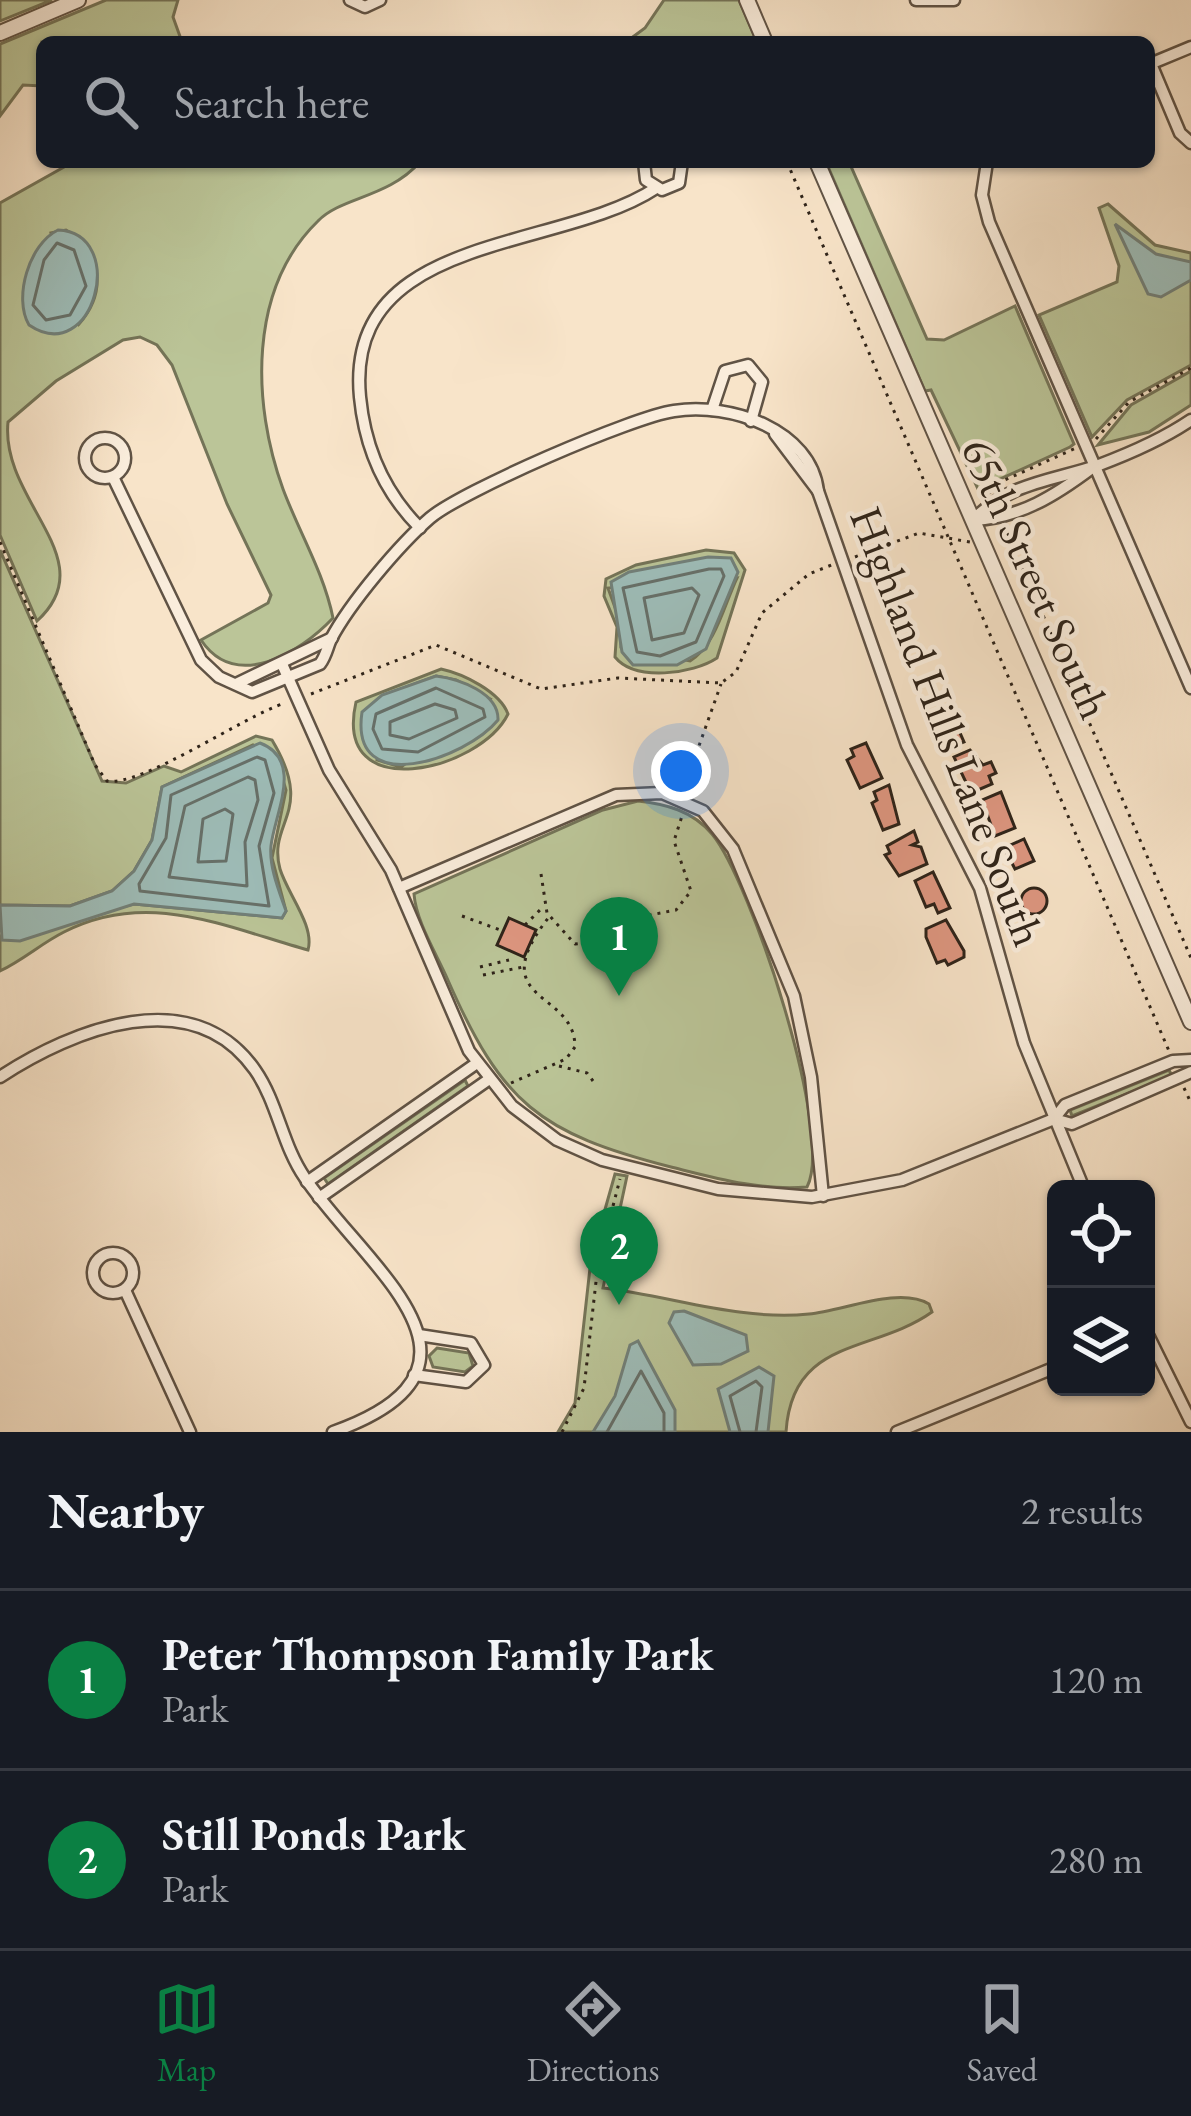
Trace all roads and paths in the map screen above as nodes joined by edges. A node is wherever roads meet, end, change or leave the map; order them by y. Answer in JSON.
{"nodes":[{"id":1,"x":79,"y":0,"type":"edge"},
{"id":2,"x":350,"y":0,"type":"edge"},
{"id":3,"x":380,"y":0,"type":"edge"},
{"id":4,"x":747,"y":0,"type":"edge"},
{"id":5,"x":916,"y":0,"type":"edge"},
{"id":6,"x":953,"y":0,"type":"edge"},
{"id":7,"x":0,"y":32,"type":"edge"},
{"id":8,"x":762,"y":36,"type":"edge"},
{"id":9,"x":1190,"y":49,"type":"edge"},
{"id":10,"x":1155,"y":62,"type":"edge"},
{"id":11,"x":1155,"y":76,"type":"edge"},
{"id":12,"x":1191,"y":143,"type":"edge"},
{"id":13,"x":645,"y":168,"type":"edge"},
{"id":14,"x":681,"y":168,"type":"edge"},
{"id":15,"x":790,"y":168,"type":"edge"},
{"id":16,"x":820,"y":168,"type":"edge"},
{"id":17,"x":987,"y":168,"type":"edge"},
{"id":18,"x":656,"y":188,"type":"junction"},
{"id":19,"x":1191,"y":368,"type":"edge"},
{"id":20,"x":712,"y":410,"type":"junction"},
{"id":21,"x":1191,"y":420,"type":"edge"},
{"id":22,"x":751,"y":421,"type":"junction"},
{"id":23,"x":1096,"y":440,"type":"dead end"},
{"id":24,"x":1071,"y":450,"type":"dead end"},
{"id":25,"x":1094,"y":466,"type":"junction"},
{"id":26,"x":113,"y":477,"type":"dead end"},
{"id":27,"x":987,"y":488,"type":"dead end"},
{"id":28,"x":973,"y":520,"type":"junction"},
{"id":29,"x":420,"y":528,"type":"junction"},
{"id":30,"x":1005,"y":528,"type":"dead end"},
{"id":31,"x":947,"y":539,"type":"junction"},
{"id":32,"x":0,"y":542,"type":"edge"},
{"id":33,"x":967,"y":544,"type":"dead end"},
{"id":34,"x":856,"y":556,"type":"dead end"},
{"id":35,"x":831,"y":565,"type":"dead end"},
{"id":36,"x":332,"y":638,"type":"junction"},
{"id":37,"x":282,"y":664,"type":"junction"},
{"id":38,"x":290,"y":681,"type":"junction"},
{"id":39,"x":721,"y":683,"type":"junction"},
{"id":40,"x":236,"y":684,"type":"junction"},
{"id":41,"x":1191,"y":688,"type":"edge"},
{"id":42,"x":312,"y":693,"type":"dead end"},
{"id":43,"x":285,"y":704,"type":"dead end"},
{"id":44,"x":684,"y":785,"type":"dead end"},
{"id":45,"x":682,"y":817,"type":"dead end"},
{"id":46,"x":541,"y":874,"type":"dead end"},
{"id":47,"x":399,"y":888,"type":"junction"},
{"id":48,"x":546,"y":905,"type":"junction"},
{"id":49,"x":462,"y":916,"type":"dead end"},
{"id":50,"x":549,"y":917,"type":"junction"},
{"id":51,"x":525,"y":925,"type":"dead end"},
{"id":52,"x":586,"y":928,"type":"dead end"},
{"id":53,"x":503,"y":932,"type":"dead end"},
{"id":54,"x":592,"y":944,"type":"junction"},
{"id":55,"x":512,"y":952,"type":"dead end"},
{"id":56,"x":1191,"y":958,"type":"edge"},
{"id":57,"x":508,"y":964,"type":"junction"},
{"id":58,"x":480,"y":967,"type":"dead end"},
{"id":59,"x":525,"y":967,"type":"junction"},
{"id":60,"x":483,"y":975,"type":"dead end"},
{"id":61,"x":1191,"y":1022,"type":"edge"},
{"id":62,"x":1166,"y":1046,"type":"dead end"},
{"id":63,"x":1191,"y":1060,"type":"edge"},
{"id":64,"x":477,"y":1063,"type":"junction"},
{"id":65,"x":556,"y":1063,"type":"junction"},
{"id":66,"x":1191,"y":1072,"type":"edge"},
{"id":67,"x":0,"y":1077,"type":"edge"},
{"id":68,"x":488,"y":1079,"type":"junction"},
{"id":69,"x":593,"y":1081,"type":"dead end"},
{"id":70,"x":511,"y":1084,"type":"dead end"},
{"id":71,"x":1188,"y":1095,"type":"dead end"},
{"id":72,"x":1191,"y":1102,"type":"edge"},
{"id":73,"x":1054,"y":1119,"type":"junction"},
{"id":74,"x":623,"y":1165,"type":"junction"},
{"id":75,"x":1080,"y":1180,"type":"edge"},
{"id":76,"x":307,"y":1182,"type":"junction"},
{"id":77,"x":823,"y":1196,"type":"junction"},
{"id":78,"x":319,"y":1198,"type":"junction"},
{"id":79,"x":125,"y":1290,"type":"dead end"},
{"id":80,"x":419,"y":1335,"type":"junction"},
{"id":81,"x":1155,"y":1349,"type":"edge"},
{"id":82,"x":1047,"y":1371,"type":"edge"},
{"id":83,"x":414,"y":1375,"type":"junction"},
{"id":84,"x":1191,"y":1423,"type":"edge"},
{"id":85,"x":190,"y":1432,"type":"edge"},
{"id":86,"x":333,"y":1432,"type":"edge"},
{"id":87,"x":562,"y":1432,"type":"edge"},
{"id":88,"x":897,"y":1432,"type":"edge"}],
"edges":[{"from":1,"to":7,"type":"street"},
{"from":2,"to":3,"type":"street"},
{"from":4,"to":8,"type":"street"},
{"from":5,"to":6,"type":"street"},
{"from":9,"to":10,"type":"street"},
{"from":11,"to":12,"type":"street"},
{"from":13,"to":18,"type":"street"},
{"from":14,"to":18,"type":"street"},
{"from":15,"to":31,"type":"path"},
{"from":16,"to":28,"type":"street","name":"65th Street South"},
{"from":17,"to":25,"type":"street"},
{"from":18,"to":29,"type":"street"},
{"from":19,"to":23,"type":"path"},
{"from":20,"to":22,"type":"street","name":"Highland Hills Lane South"},
{"from":20,"to":22,"type":"street"},
{"from":20,"to":29,"type":"street","name":"Highland Hills Lane South"},
{"from":21,"to":25,"type":"street"},
{"from":22,"to":73,"type":"street","name":"Highland Hills Lane South"},
{"from":24,"to":27,"type":"path"},
{"from":25,"to":28,"type":"street"},
{"from":25,"to":28,"type":"street"},
{"from":25,"to":41,"type":"street"},
{"from":26,"to":40,"type":"street"},
{"from":28,"to":61,"type":"street","name":"65th Street South"},
{"from":29,"to":36,"type":"street","name":"Highland Hills Lane South"},
{"from":30,"to":56,"type":"path"},
{"from":31,"to":33,"type":"path"},
{"from":31,"to":34,"type":"path"},
{"from":31,"to":62,"type":"path"},
{"from":32,"to":43,"type":"path"},
{"from":35,"to":39,"type":"path"},
{"from":36,"to":37,"type":"street","name":"Highland Hills Lane South"},
{"from":36,"to":38,"type":"street","name":"Highland Hills Lane South"},
{"from":37,"to":38,"type":"street"},
{"from":37,"to":40,"type":"street","name":"Highland Hills Lane South"},
{"from":38,"to":40,"type":"street"},
{"from":38,"to":47,"type":"street"},
{"from":39,"to":42,"type":"path"},
{"from":39,"to":44,"type":"path"},
{"from":45,"to":54,"type":"path"},
{"from":46,"to":48,"type":"path"},
{"from":47,"to":64,"type":"street"},
{"from":47,"to":77,"type":"street"},
{"from":48,"to":50,"type":"path"},
{"from":48,"to":51,"type":"path"},
{"from":49,"to":53,"type":"path"},
{"from":50,"to":54,"type":"path"},
{"from":50,"to":59,"type":"path"},
{"from":52,"to":54,"type":"path"},
{"from":55,"to":57,"type":"path"},
{"from":57,"to":58,"type":"path"},
{"from":57,"to":59,"type":"path"},
{"from":57,"to":60,"type":"path"},
{"from":59,"to":65,"type":"path"},
{"from":63,"to":73,"type":"street"},
{"from":64,"to":68,"type":"street"},
{"from":64,"to":76,"type":"street"},
{"from":65,"to":69,"type":"path"},
{"from":65,"to":70,"type":"path"},
{"from":66,"to":73,"type":"street"},
{"from":67,"to":76,"type":"street"},
{"from":68,"to":74,"type":"street"},
{"from":68,"to":78,"type":"street"},
{"from":71,"to":72,"type":"path"},
{"from":73,"to":75,"type":"street","name":"Highland Hills Lane South"},
{"from":73,"to":77,"type":"street"},
{"from":74,"to":77,"type":"street"},
{"from":74,"to":87,"type":"path"},
{"from":76,"to":78,"type":"street"},
{"from":78,"to":80,"type":"street"},
{"from":79,"to":85,"type":"street"},
{"from":80,"to":83,"type":"street"},
{"from":80,"to":83,"type":"street"},
{"from":81,"to":84,"type":"street"},
{"from":82,"to":88,"type":"street"},
{"from":83,"to":86,"type":"street"}]}
